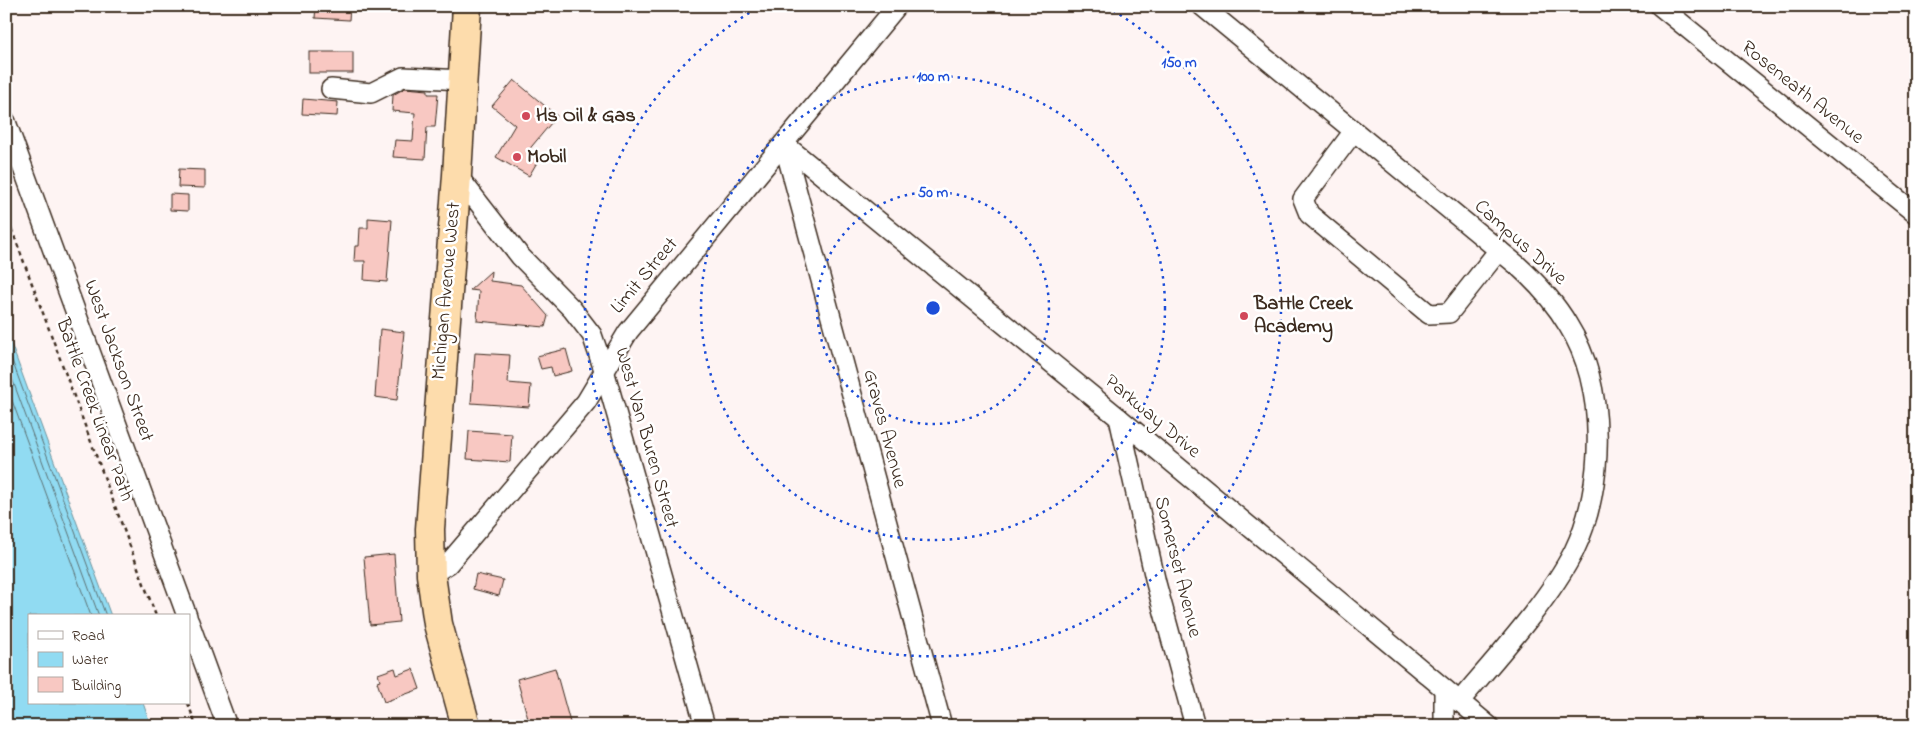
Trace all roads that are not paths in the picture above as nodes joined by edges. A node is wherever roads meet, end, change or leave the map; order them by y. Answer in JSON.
{"nodes":[{"id":1,"x":467,"y":6,"type":"edge"},
{"id":2,"x":897,"y":6,"type":"edge"},
{"id":3,"x":1202,"y":6,"type":"edge"},
{"id":4,"x":1660,"y":6,"type":"edge"},
{"id":5,"x":463,"y":80,"type":"junction"},
{"id":6,"x":330,"y":89,"type":"dead end"},
{"id":7,"x":6,"y":122,"type":"edge"},
{"id":8,"x":1354,"y":131,"type":"junction"},
{"id":9,"x":784,"y":144,"type":"junction"},
{"id":10,"x":457,"y":175,"type":"junction"},
{"id":11,"x":1916,"y":214,"type":"edge"},
{"id":12,"x":1499,"y":250,"type":"junction"},
{"id":13,"x":604,"y":370,"type":"junction"},
{"id":14,"x":1119,"y":418,"type":"junction"},
{"id":15,"x":431,"y":575,"type":"junction"},
{"id":16,"x":186,"y":614,"type":"edge"},
{"id":17,"x":190,"y":625,"type":"edge"},
{"id":18,"x":1444,"y":689,"type":"junction"},
{"id":19,"x":1459,"y":702,"type":"junction"},
{"id":20,"x":227,"y":726,"type":"edge"},
{"id":21,"x":466,"y":726,"type":"edge"},
{"id":22,"x":705,"y":726,"type":"edge"},
{"id":23,"x":942,"y":726,"type":"edge"},
{"id":24,"x":1195,"y":726,"type":"edge"},
{"id":25,"x":1444,"y":726,"type":"edge"},
{"id":26,"x":1489,"y":726,"type":"edge"}],
"edges":[{"from":1,"to":5,"type":"highway","name":"Michigan Avenue West"},
{"from":2,"to":9,"type":"street","name":"Limit Street"},
{"from":3,"to":8,"type":"street","name":"Campus Drive"},
{"from":4,"to":11,"type":"street","name":"Roseneath Avenue"},
{"from":5,"to":6,"type":"street"},
{"from":5,"to":10,"type":"highway","name":"Michigan Avenue West"},
{"from":7,"to":16,"type":"street","name":"West Jackson Street"},
{"from":8,"to":12,"type":"street","name":"Campus Drive"},
{"from":8,"to":12,"type":"street"},
{"from":9,"to":13,"type":"street","name":"Limit Street"},
{"from":9,"to":14,"type":"street","name":"Parkway Drive"},
{"from":9,"to":23,"type":"street","name":"Graves Avenue"},
{"from":10,"to":13,"type":"street","name":"West Van Buren Street"},
{"from":10,"to":15,"type":"highway","name":"Michigan Avenue West"},
{"from":12,"to":19,"type":"street","name":"Campus Drive"},
{"from":13,"to":15,"type":"street","name":"Limit Street"},
{"from":13,"to":22,"type":"street","name":"West Van Buren Street"},
{"from":14,"to":18,"type":"street","name":"Parkway Drive"},
{"from":14,"to":24,"type":"street","name":"Somerset Avenue"},
{"from":15,"to":21,"type":"highway","name":"Michigan Avenue West"},
{"from":17,"to":20,"type":"street"},
{"from":18,"to":19,"type":"street","name":"Parkway Drive"},
{"from":18,"to":25,"type":"street"},
{"from":19,"to":26,"type":"street","name":"Parkway Drive"}]}
